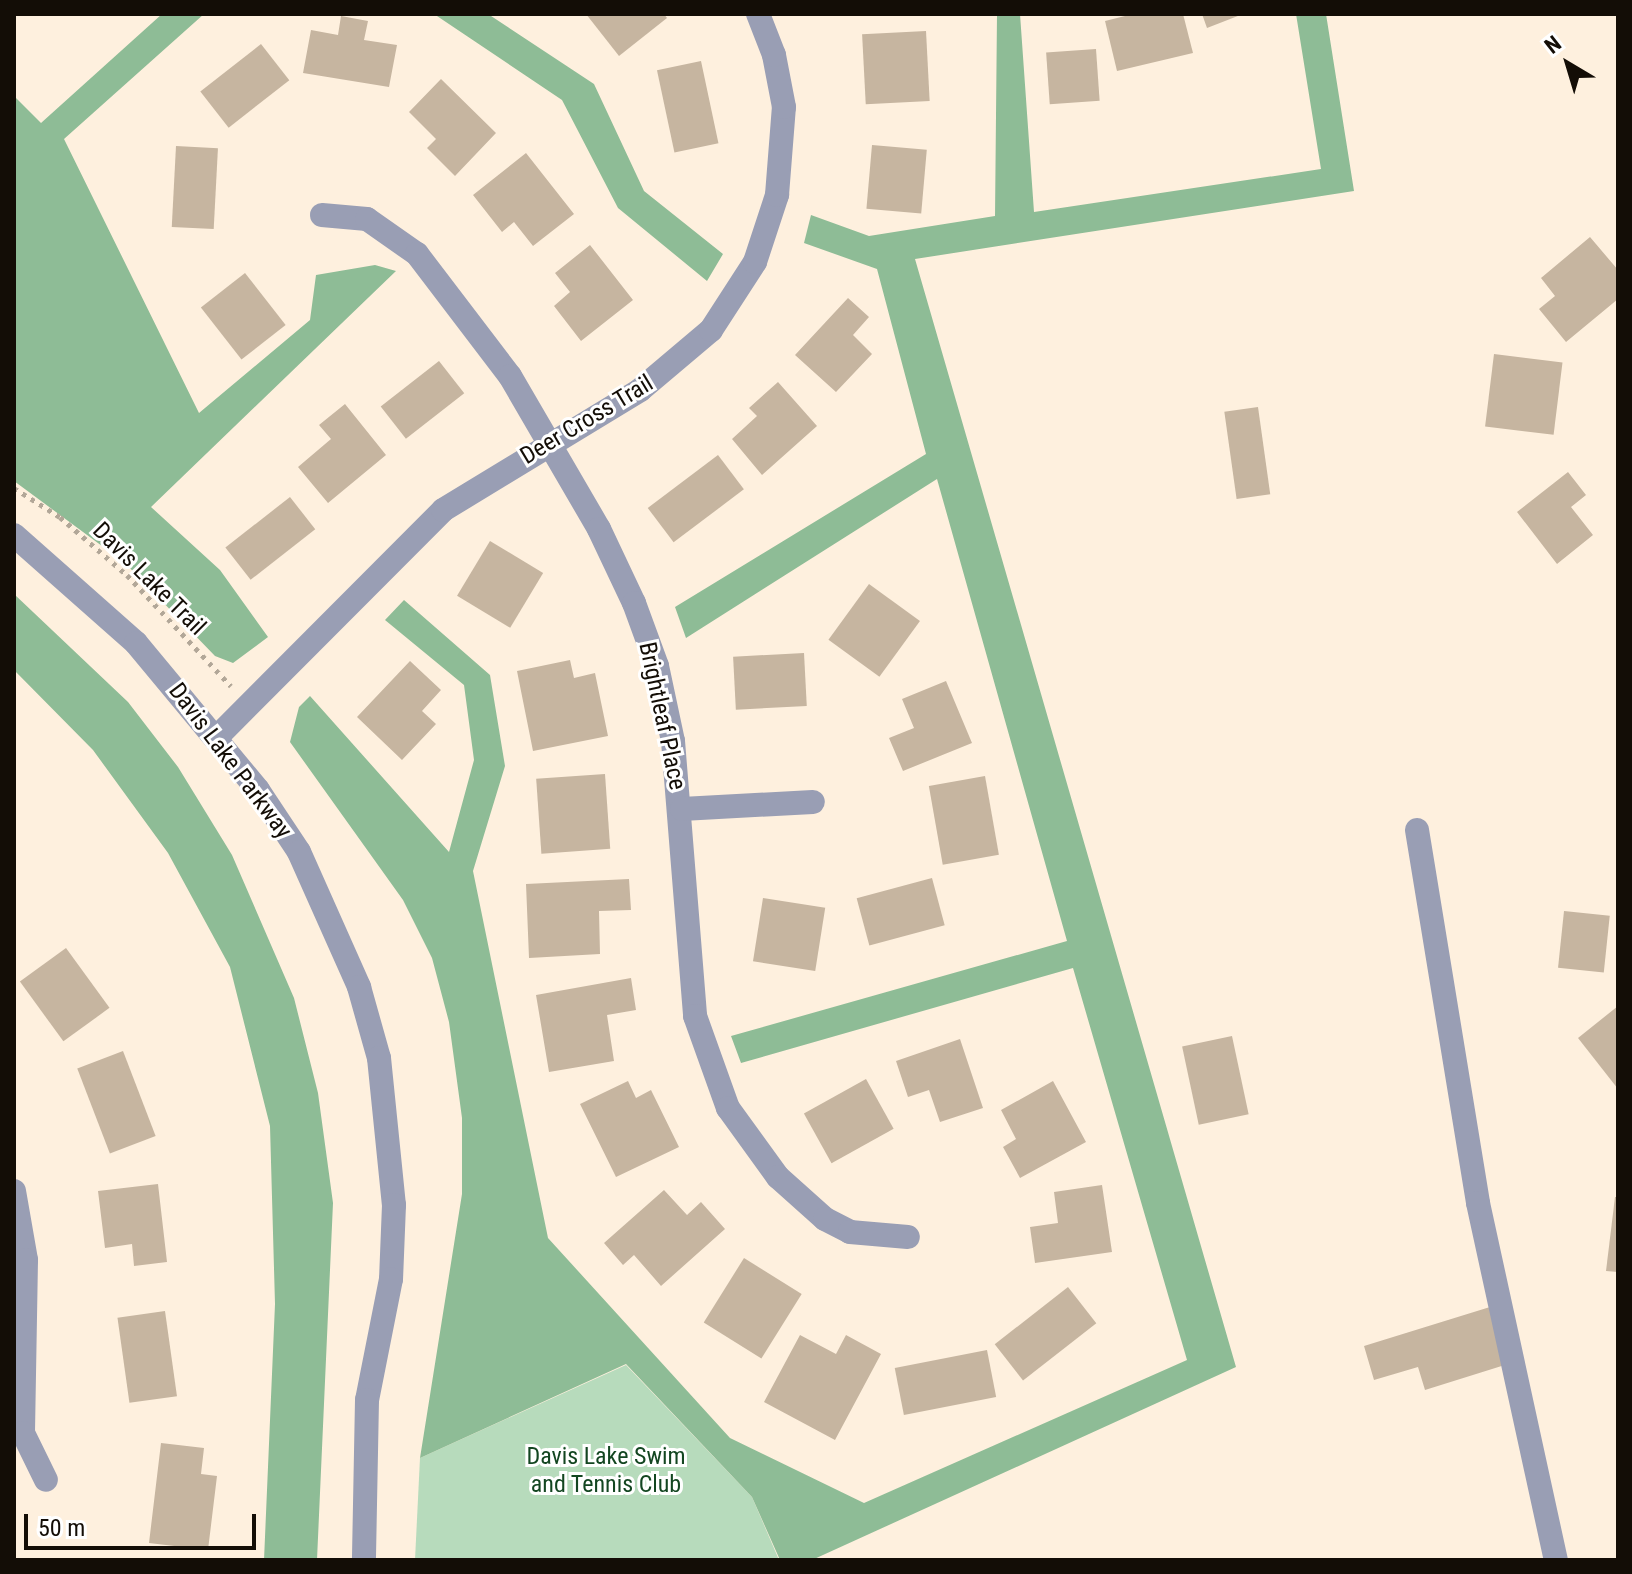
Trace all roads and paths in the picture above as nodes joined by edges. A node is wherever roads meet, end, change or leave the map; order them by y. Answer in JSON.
{"nodes":[{"id":1,"x":760,"y":14,"type":"edge"},
{"id":2,"x":322,"y":215,"type":"dead end"},
{"id":3,"x":549,"y":443,"type":"junction"},
{"id":4,"x":14,"y":488,"type":"edge"},
{"id":5,"x":14,"y":535,"type":"edge"},
{"id":6,"x":248,"y":705,"type":"junction"},
{"id":7,"x":216,"y":738,"type":"junction"},
{"id":8,"x":813,"y":802,"type":"dead end"},
{"id":9,"x":682,"y":809,"type":"junction"},
{"id":10,"x":1417,"y":830,"type":"dead end"},
{"id":11,"x":14,"y":1191,"type":"edge"},
{"id":12,"x":908,"y":1237,"type":"dead end"},
{"id":13,"x":46,"y":1480,"type":"dead end"},
{"id":14,"x":364,"y":1560,"type":"edge"},
{"id":15,"x":1556,"y":1560,"type":"edge"}],
"edges":[{"from":1,"to":3,"type":"street","name":"Deer Cross Trail"},
{"from":2,"to":3,"type":"street","name":"Brightleaf Place"},
{"from":3,"to":6,"type":"street","name":"Deer Cross Trail"},
{"from":3,"to":9,"type":"street","name":"Brightleaf Place"},
{"from":4,"to":6,"type":"path","name":"Davis Lake Trail"},
{"from":5,"to":7,"type":"street","name":"Davis Lake Parkway"},
{"from":6,"to":7,"type":"street","name":"Deer Cross Trail"},
{"from":7,"to":14,"type":"street","name":"Davis Lake Parkway"},
{"from":8,"to":9,"type":"street"},
{"from":9,"to":12,"type":"street","name":"Brightleaf Place"},
{"from":10,"to":15,"type":"street"},
{"from":11,"to":13,"type":"street"}]}
